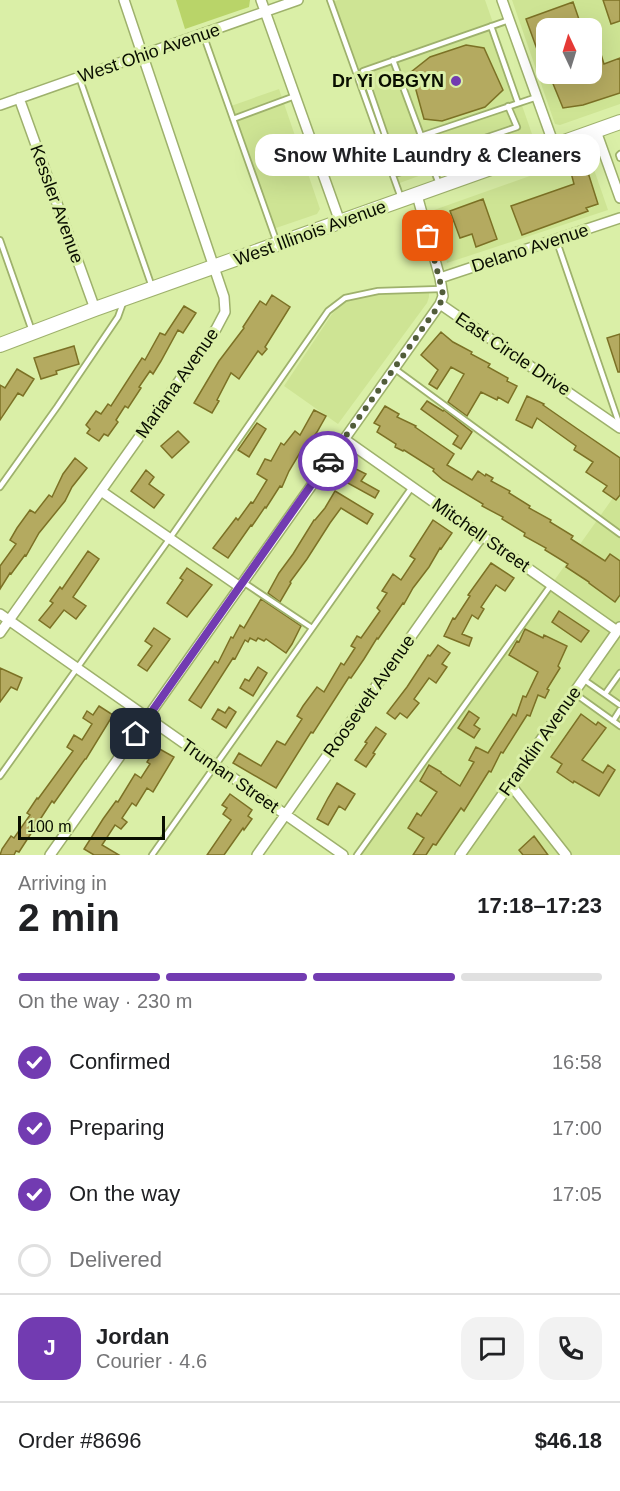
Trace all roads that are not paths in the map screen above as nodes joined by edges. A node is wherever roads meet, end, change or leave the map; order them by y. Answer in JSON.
{"nodes":[{"id":1,"x":124,"y":0,"type":"edge"},
{"id":2,"x":261,"y":0,"type":"edge"},
{"id":3,"x":298,"y":0,"type":"edge"},
{"id":4,"x":330,"y":0,"type":"edge"},
{"id":5,"x":502,"y":0,"type":"edge"},
{"id":6,"x":266,"y":11,"type":"junction"},
{"id":7,"x":509,"y":20,"type":"junction"},
{"id":8,"x":491,"y":26,"type":"junction"},
{"id":9,"x":203,"y":34,"type":"junction"},
{"id":10,"x":143,"y":55,"type":"junction"},
{"id":11,"x":393,"y":60,"type":"junction"},
{"id":12,"x":79,"y":77,"type":"junction"},
{"id":13,"x":295,"y":96,"type":"junction"},
{"id":14,"x":537,"y":97,"type":"junction"},
{"id":15,"x":20,"y":98,"type":"junction"},
{"id":16,"x":518,"y":103,"type":"junction"},
{"id":17,"x":0,"y":105,"type":"edge"},
{"id":18,"x":508,"y":106,"type":"junction"},
{"id":19,"x":232,"y":119,"type":"junction"},
{"id":20,"x":620,"y":122,"type":"edge"},
{"id":21,"x":596,"y":131,"type":"junction"},
{"id":22,"x":421,"y":136,"type":"junction"},
{"id":23,"x":554,"y":145,"type":"junction"},
{"id":24,"x":429,"y":157,"type":"junction"},
{"id":25,"x":440,"y":186,"type":"junction"},
{"id":26,"x":417,"y":195,"type":"junction"},
{"id":27,"x":620,"y":198,"type":"edge"},
{"id":28,"x":401,"y":200,"type":"junction"},
{"id":29,"x":620,"y":218,"type":"edge"},
{"id":30,"x":340,"y":222,"type":"junction"},
{"id":31,"x":556,"y":239,"type":"junction"},
{"id":32,"x":0,"y":240,"type":"edge"},
{"id":33,"x":278,"y":244,"type":"junction"},
{"id":34,"x":213,"y":268,"type":"junction"},
{"id":35,"x":440,"y":278,"type":"junction"},
{"id":36,"x":153,"y":289,"type":"junction"},
{"id":37,"x":442,"y":289,"type":"junction"},
{"id":38,"x":124,"y":299,"type":"junction"},
{"id":39,"x":440,"y":304,"type":"junction"},
{"id":40,"x":95,"y":309,"type":"junction"},
{"id":41,"x":33,"y":332,"type":"junction"},
{"id":42,"x":0,"y":345,"type":"edge"},
{"id":43,"x":394,"y":368,"type":"junction"},
{"id":44,"x":620,"y":427,"type":"edge"},
{"id":45,"x":344,"y":439,"type":"junction"},
{"id":46,"x":0,"y":487,"type":"edge"},
{"id":47,"x":412,"y":487,"type":"junction"},
{"id":48,"x":101,"y":491,"type":"junction"},
{"id":49,"x":620,"y":534,"type":"edge"},
{"id":50,"x":482,"y":536,"type":"junction"},
{"id":51,"x":170,"y":538,"type":"junction"},
{"id":52,"x":242,"y":585,"type":"junction"},
{"id":53,"x":551,"y":585,"type":"junction"},
{"id":54,"x":0,"y":614,"type":"edge"},
{"id":55,"x":9,"y":620,"type":"junction"},
{"id":56,"x":312,"y":628,"type":"junction"},
{"id":57,"x":619,"y":629,"type":"edge"},
{"id":58,"x":0,"y":633,"type":"edge"},
{"id":59,"x":77,"y":668,"type":"junction"},
{"id":60,"x":620,"y":673,"type":"edge"},
{"id":61,"x":583,"y":679,"type":"junction"},
{"id":62,"x":574,"y":693,"type":"junction"},
{"id":63,"x":605,"y":694,"type":"junction"},
{"id":64,"x":620,"y":705,"type":"edge"},
{"id":65,"x":620,"y":710,"type":"edge"},
{"id":66,"x":148,"y":717,"type":"junction"},
{"id":67,"x":613,"y":721,"type":"junction"},
{"id":68,"x":620,"y":726,"type":"edge"},
{"id":69,"x":215,"y":765,"type":"junction"},
{"id":70,"x":0,"y":776,"type":"edge"},
{"id":71,"x":510,"y":784,"type":"junction"},
{"id":72,"x":285,"y":814,"type":"junction"},
{"id":73,"x":50,"y":855,"type":"edge"},
{"id":74,"x":152,"y":855,"type":"edge"},
{"id":75,"x":257,"y":855,"type":"edge"},
{"id":76,"x":343,"y":855,"type":"edge"},
{"id":77,"x":357,"y":855,"type":"edge"},
{"id":78,"x":460,"y":855,"type":"edge"},
{"id":79,"x":566,"y":855,"type":"edge"}],
"edges":[{"from":1,"to":10,"type":"street","name":"Mariana Avenue"},
{"from":2,"to":6,"type":"street"},
{"from":3,"to":6,"type":"street","name":"West Ohio Avenue"},
{"from":4,"to":28,"type":"lane"},
{"from":5,"to":7,"type":"street"},
{"from":6,"to":9,"type":"street","name":"West Ohio Avenue"},
{"from":6,"to":13,"type":"street"},
{"from":7,"to":8,"type":"lane"},
{"from":7,"to":14,"type":"street"},
{"from":8,"to":11,"type":"lane"},
{"from":8,"to":16,"type":"lane"},
{"from":9,"to":10,"type":"street","name":"West Ohio Avenue"},
{"from":9,"to":19,"type":"lane"},
{"from":10,"to":12,"type":"street","name":"West Ohio Avenue"},
{"from":10,"to":34,"type":"street","name":"Mariana Avenue"},
{"from":11,"to":22,"type":"lane"},
{"from":11,"to":24,"type":"lane"},
{"from":12,"to":15,"type":"street","name":"West Ohio Avenue"},
{"from":12,"to":36,"type":"lane"},
{"from":13,"to":19,"type":"lane"},
{"from":13,"to":30,"type":"street"},
{"from":14,"to":16,"type":"lane"},
{"from":14,"to":23,"type":"street"},
{"from":15,"to":17,"type":"street","name":"West Ohio Avenue"},
{"from":15,"to":40,"type":"street","name":"Kessler Avenue"},
{"from":16,"to":18,"type":"lane"},
{"from":18,"to":22,"type":"lane"},
{"from":18,"to":24,"type":"lane"},
{"from":19,"to":33,"type":"lane"},
{"from":20,"to":21,"type":"main road","name":"West Illinois Avenue"},
{"from":21,"to":23,"type":"main road","name":"West Illinois Avenue"},
{"from":21,"to":27,"type":"street"},
{"from":22,"to":24,"type":"lane"},
{"from":23,"to":25,"type":"main road","name":"West Illinois Avenue"},
{"from":24,"to":25,"type":"lane"},
{"from":25,"to":26,"type":"main road","name":"West Illinois Avenue"},
{"from":26,"to":28,"type":"main road","name":"West Illinois Avenue"},
{"from":26,"to":35,"type":"street","name":"East Circle Drive"},
{"from":28,"to":30,"type":"main road","name":"West Illinois Avenue"},
{"from":29,"to":31,"type":"street","name":"Delano Avenue"},
{"from":30,"to":33,"type":"main road","name":"West Illinois Avenue"},
{"from":31,"to":35,"type":"street","name":"Delano Avenue"},
{"from":31,"to":44,"type":"lane"},
{"from":32,"to":41,"type":"lane"},
{"from":33,"to":34,"type":"main road","name":"West Illinois Avenue"},
{"from":34,"to":36,"type":"main road","name":"West Illinois Avenue"},
{"from":34,"to":48,"type":"street","name":"Mariana Avenue"},
{"from":35,"to":37,"type":"street","name":"East Circle Drive"},
{"from":36,"to":38,"type":"main road","name":"West Illinois Avenue"},
{"from":37,"to":39,"type":"street","name":"East Circle Drive"},
{"from":37,"to":51,"type":"lane"},
{"from":38,"to":40,"type":"main road","name":"West Illinois Avenue"},
{"from":38,"to":46,"type":"lane"},
{"from":39,"to":43,"type":"street"},
{"from":39,"to":44,"type":"street","name":"East Circle Drive"},
{"from":40,"to":41,"type":"main road","name":"West Illinois Avenue"},
{"from":41,"to":42,"type":"main road","name":"West Illinois Avenue"},
{"from":43,"to":45,"type":"street"},
{"from":43,"to":49,"type":"lane"},
{"from":45,"to":47,"type":"street","name":"Mitchell Street"},
{"from":45,"to":52,"type":"street"},
{"from":47,"to":50,"type":"street","name":"Mitchell Street"},
{"from":47,"to":56,"type":"lane"},
{"from":48,"to":51,"type":"street"},
{"from":48,"to":55,"type":"street","name":"Mariana Avenue"},
{"from":50,"to":53,"type":"street","name":"Mitchell Street"},
{"from":50,"to":72,"type":"street","name":"Roosevelt Avenue"},
{"from":51,"to":52,"type":"street"},
{"from":51,"to":59,"type":"lane"},
{"from":52,"to":56,"type":"lane"},
{"from":52,"to":66,"type":"street"},
{"from":53,"to":57,"type":"street","name":"Mitchell Street"},
{"from":53,"to":77,"type":"lane"},
{"from":54,"to":55,"type":"street","name":"Truman Street"},
{"from":55,"to":58,"type":"street","name":"Mariana Avenue"},
{"from":55,"to":59,"type":"street","name":"Truman Street"},
{"from":56,"to":69,"type":"lane"},
{"from":57,"to":61,"type":"street","name":"Franklin Avenue"},
{"from":59,"to":66,"type":"street","name":"Truman Street"},
{"from":59,"to":70,"type":"lane"},
{"from":60,"to":63,"type":"lane"},
{"from":61,"to":62,"type":"street","name":"Franklin Avenue"},
{"from":61,"to":63,"type":"lane"},
{"from":62,"to":67,"type":"lane"},
{"from":62,"to":71,"type":"street","name":"Franklin Avenue"},
{"from":63,"to":64,"type":"lane"},
{"from":65,"to":67,"type":"lane"},
{"from":66,"to":69,"type":"street","name":"Truman Street"},
{"from":66,"to":73,"type":"street"},
{"from":67,"to":68,"type":"lane"},
{"from":69,"to":72,"type":"street","name":"Truman Street"},
{"from":69,"to":74,"type":"lane"},
{"from":71,"to":78,"type":"street","name":"Franklin Avenue"},
{"from":71,"to":79,"type":"street"},
{"from":72,"to":75,"type":"street","name":"Roosevelt Avenue"},
{"from":72,"to":76,"type":"street","name":"Truman Street"}]}
